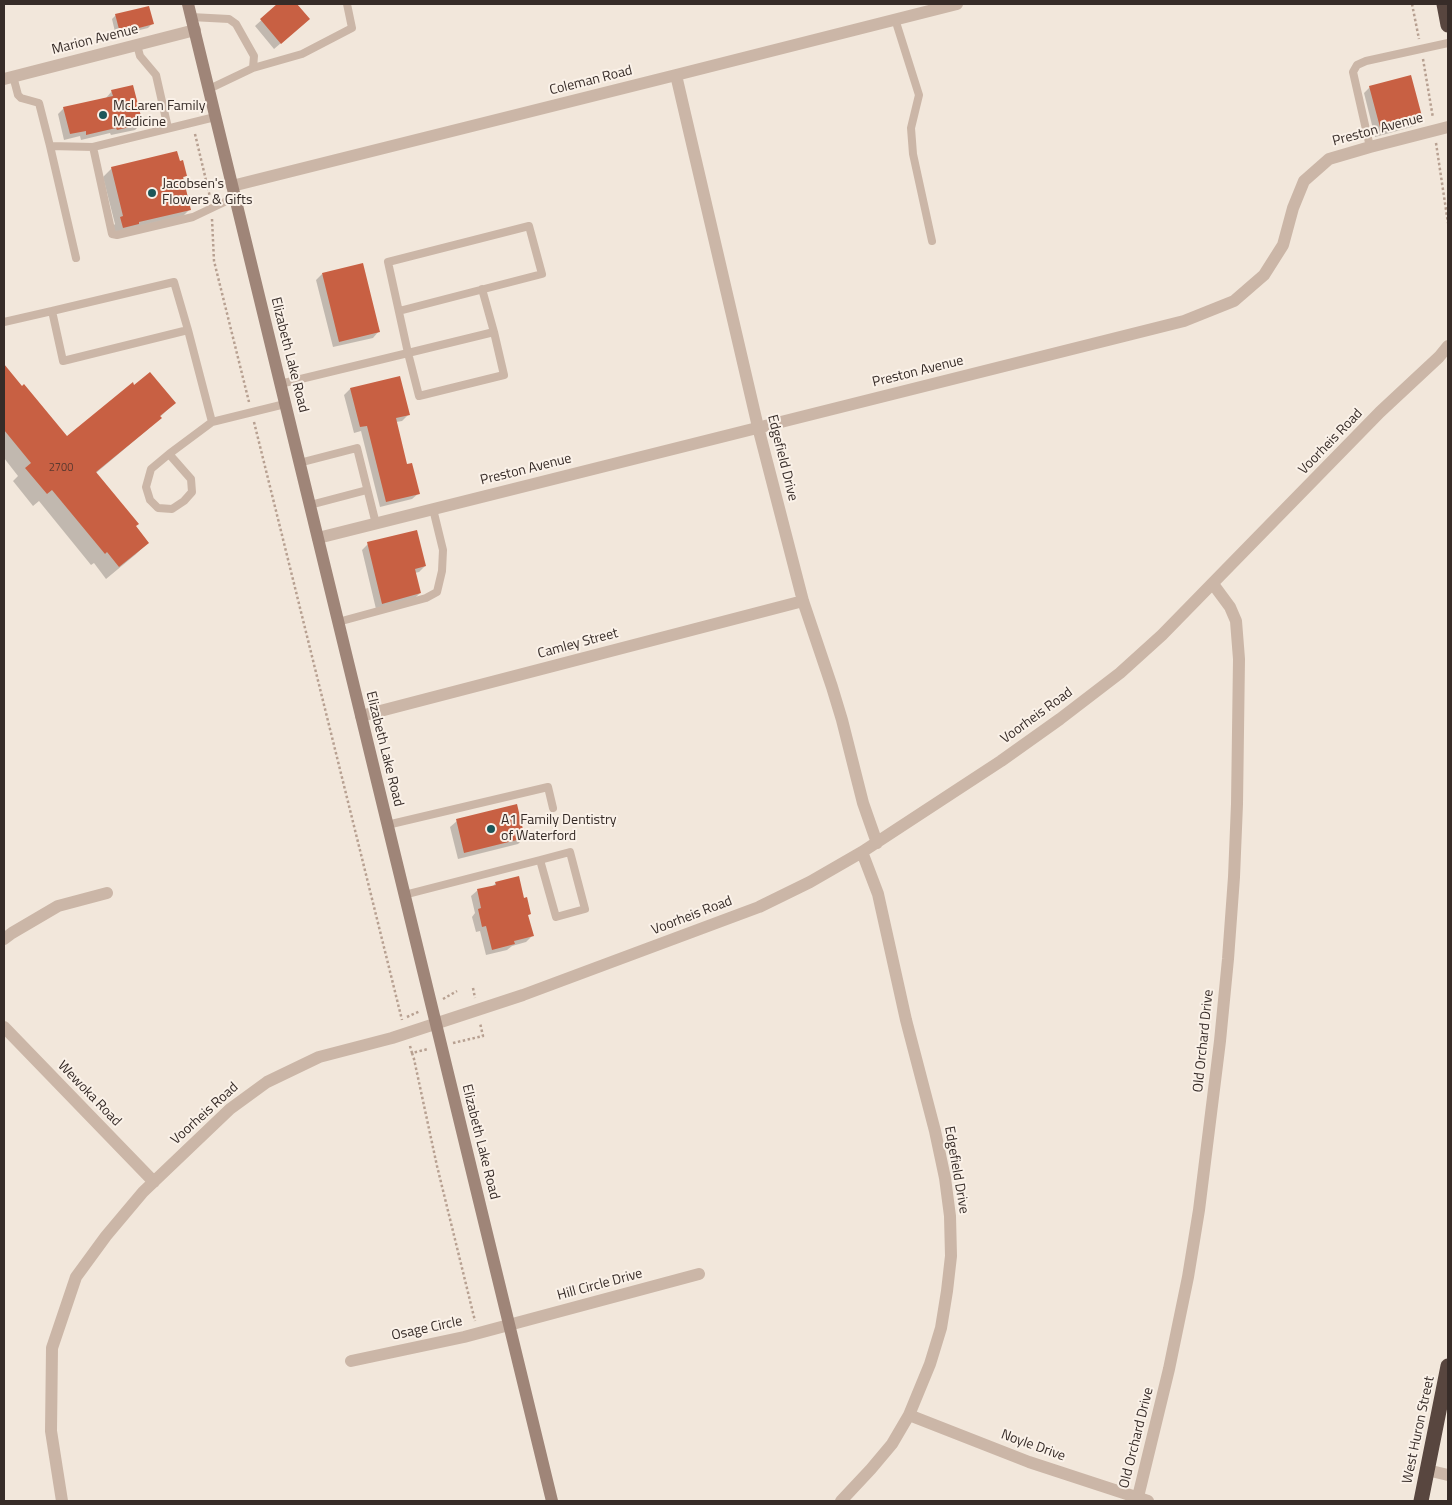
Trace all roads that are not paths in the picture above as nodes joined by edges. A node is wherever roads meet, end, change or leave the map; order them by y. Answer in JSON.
{"nodes":[{"id":1,"x":188,"y":4,"type":"edge"},
{"id":2,"x":347,"y":4,"type":"edge"},
{"id":3,"x":957,"y":4,"type":"edge"},
{"id":4,"x":1444,"y":4,"type":"edge"},
{"id":5,"x":191,"y":17,"type":"junction"},
{"id":6,"x":895,"y":19,"type":"junction"},
{"id":7,"x":1448,"y":25,"type":"edge"},
{"id":8,"x":194,"y":30,"type":"junction"},
{"id":9,"x":1448,"y":43,"type":"edge"},
{"id":10,"x":138,"y":45,"type":"junction"},
{"id":11,"x":253,"y":68,"type":"junction"},
{"id":12,"x":676,"y":75,"type":"junction"},
{"id":13,"x":8,"y":78,"type":"edge"},
{"id":14,"x":209,"y":89,"type":"junction"},
{"id":15,"x":215,"y":117,"type":"junction"},
{"id":16,"x":1448,"y":127,"type":"edge"},
{"id":17,"x":168,"y":128,"type":"junction"},
{"id":18,"x":50,"y":146,"type":"junction"},
{"id":19,"x":93,"y":147,"type":"junction"},
{"id":20,"x":1370,"y":147,"type":"junction"},
{"id":21,"x":233,"y":191,"type":"junction"},
{"id":22,"x":932,"y":241,"type":"dead end"},
{"id":23,"x":76,"y":258,"type":"dead end"},
{"id":24,"x":482,"y":289,"type":"junction"},
{"id":25,"x":52,"y":311,"type":"junction"},
{"id":26,"x":399,"y":311,"type":"junction"},
{"id":27,"x":4,"y":322,"type":"edge"},
{"id":28,"x":188,"y":330,"type":"junction"},
{"id":29,"x":494,"y":332,"type":"junction"},
{"id":30,"x":1448,"y":346,"type":"edge"},
{"id":31,"x":408,"y":353,"type":"junction"},
{"id":32,"x":280,"y":384,"type":"junction"},
{"id":33,"x":285,"y":404,"type":"junction"},
{"id":34,"x":212,"y":422,"type":"junction"},
{"id":35,"x":758,"y":427,"type":"junction"},
{"id":36,"x":169,"y":454,"type":"junction"},
{"id":37,"x":299,"y":463,"type":"junction"},
{"id":38,"x":367,"y":490,"type":"junction"},
{"id":39,"x":310,"y":505,"type":"junction"},
{"id":40,"x":433,"y":509,"type":"junction"},
{"id":41,"x":376,"y":524,"type":"junction"},
{"id":42,"x":318,"y":538,"type":"junction"},
{"id":43,"x":1213,"y":584,"type":"junction"},
{"id":44,"x":803,"y":601,"type":"junction"},
{"id":45,"x":338,"y":622,"type":"junction"},
{"id":46,"x":361,"y":716,"type":"junction"},
{"id":47,"x":553,"y":808,"type":"dead end"},
{"id":48,"x":387,"y":825,"type":"junction"},
{"id":49,"x":877,"y":843,"type":"junction"},
{"id":50,"x":862,"y":852,"type":"junction"},
{"id":51,"x":540,"y":860,"type":"junction"},
{"id":52,"x":107,"y":893,"type":"dead end"},
{"id":53,"x":404,"y":895,"type":"junction"},
{"id":54,"x":4,"y":939,"type":"edge"},
{"id":55,"x":436,"y":1024,"type":"junction"},
{"id":56,"x":4,"y":1027,"type":"edge"},
{"id":57,"x":154,"y":1182,"type":"junction"},
{"id":58,"x":699,"y":1274,"type":"dead end"},
{"id":59,"x":509,"y":1325,"type":"junction"},
{"id":60,"x":352,"y":1361,"type":"dead end"},
{"id":61,"x":1448,"y":1366,"type":"edge"},
{"id":62,"x":909,"y":1415,"type":"junction"},
{"id":63,"x":1427,"y":1470,"type":"junction"},
{"id":64,"x":1448,"y":1475,"type":"edge"},
{"id":65,"x":1141,"y":1500,"type":"edge"},
{"id":66,"x":62,"y":1501,"type":"edge"},
{"id":67,"x":552,"y":1501,"type":"edge"},
{"id":68,"x":841,"y":1501,"type":"edge"},
{"id":69,"x":1420,"y":1501,"type":"edge"}],
"edges":[{"from":1,"to":5,"type":"main road","name":"Elizabeth Lake Road"},
{"from":2,"to":11,"type":"lane"},
{"from":3,"to":6,"type":"street","name":"Coleman Road"},
{"from":4,"to":7,"type":"highway"},
{"from":5,"to":8,"type":"main road","name":"Elizabeth Lake Road"},
{"from":5,"to":11,"type":"lane"},
{"from":6,"to":12,"type":"street","name":"Coleman Road"},
{"from":6,"to":22,"type":"lane"},
{"from":8,"to":10,"type":"street","name":"Marion Avenue"},
{"from":8,"to":14,"type":"main road","name":"Elizabeth Lake Road"},
{"from":9,"to":20,"type":"lane"},
{"from":10,"to":13,"type":"street","name":"Marion Avenue"},
{"from":10,"to":17,"type":"lane"},
{"from":11,"to":14,"type":"lane"},
{"from":12,"to":21,"type":"street","name":"Coleman Road"},
{"from":12,"to":35,"type":"street","name":"Edgefield Drive"},
{"from":13,"to":18,"type":"lane"},
{"from":14,"to":15,"type":"main road","name":"Elizabeth Lake Road"},
{"from":15,"to":17,"type":"lane"},
{"from":15,"to":21,"type":"main road","name":"Elizabeth Lake Road"},
{"from":16,"to":20,"type":"street","name":"Preston Avenue"},
{"from":17,"to":19,"type":"lane"},
{"from":18,"to":19,"type":"lane"},
{"from":18,"to":23,"type":"lane"},
{"from":19,"to":21,"type":"lane"},
{"from":20,"to":35,"type":"street","name":"Preston Avenue"},
{"from":21,"to":32,"type":"main road","name":"Elizabeth Lake Road"},
{"from":24,"to":26,"type":"lane"},
{"from":24,"to":26,"type":"lane"},
{"from":24,"to":29,"type":"lane"},
{"from":25,"to":27,"type":"lane"},
{"from":25,"to":28,"type":"lane"},
{"from":25,"to":28,"type":"lane"},
{"from":26,"to":31,"type":"lane"},
{"from":28,"to":34,"type":"lane"},
{"from":29,"to":31,"type":"lane"},
{"from":29,"to":31,"type":"lane"},
{"from":30,"to":43,"type":"street","name":"Voorheis Road"},
{"from":31,"to":32,"type":"lane"},
{"from":32,"to":33,"type":"main road","name":"Elizabeth Lake Road"},
{"from":33,"to":34,"type":"lane"},
{"from":33,"to":37,"type":"main road","name":"Elizabeth Lake Road"},
{"from":34,"to":36,"type":"lane"},
{"from":35,"to":40,"type":"street","name":"Preston Avenue"},
{"from":35,"to":44,"type":"street","name":"Edgefield Drive"},
{"from":36,"to":36,"type":"lane"},
{"from":37,"to":38,"type":"lane"},
{"from":37,"to":39,"type":"main road","name":"Elizabeth Lake Road"},
{"from":38,"to":39,"type":"lane"},
{"from":38,"to":41,"type":"lane"},
{"from":39,"to":42,"type":"main road","name":"Elizabeth Lake Road"},
{"from":40,"to":41,"type":"street","name":"Preston Avenue"},
{"from":40,"to":45,"type":"lane"},
{"from":41,"to":42,"type":"street","name":"Preston Avenue"},
{"from":42,"to":45,"type":"main road","name":"Elizabeth Lake Road"},
{"from":43,"to":49,"type":"street","name":"Voorheis Road"},
{"from":43,"to":65,"type":"street","name":"Old Orchard Drive"},
{"from":44,"to":46,"type":"street","name":"Camley Street"},
{"from":44,"to":49,"type":"street","name":"Edgefield Drive"},
{"from":45,"to":46,"type":"main road","name":"Elizabeth Lake Road"},
{"from":46,"to":48,"type":"main road","name":"Elizabeth Lake Road"},
{"from":47,"to":48,"type":"lane"},
{"from":48,"to":53,"type":"main road","name":"Elizabeth Lake Road"},
{"from":49,"to":50,"type":"street","name":"Voorheis Road"},
{"from":50,"to":55,"type":"street","name":"Voorheis Road"},
{"from":50,"to":62,"type":"street","name":"Edgefield Drive"},
{"from":51,"to":51,"type":"lane"},
{"from":51,"to":53,"type":"lane"},
{"from":52,"to":54,"type":"street"},
{"from":53,"to":55,"type":"main road","name":"Elizabeth Lake Road"},
{"from":55,"to":57,"type":"street","name":"Voorheis Road"},
{"from":55,"to":59,"type":"main road","name":"Elizabeth Lake Road"},
{"from":56,"to":57,"type":"street","name":"Wewoka Road"},
{"from":57,"to":66,"type":"street","name":"Voorheis Road"},
{"from":58,"to":59,"type":"street","name":"Hill Circle Drive"},
{"from":59,"to":60,"type":"street","name":"Osage Circle"},
{"from":59,"to":67,"type":"main road","name":"Elizabeth Lake Road"},
{"from":61,"to":63,"type":"highway","name":"West Huron Street"},
{"from":62,"to":65,"type":"street","name":"Noyle Drive"},
{"from":62,"to":68,"type":"street","name":"Edgefield Drive"},
{"from":63,"to":64,"type":"street"},
{"from":63,"to":69,"type":"highway","name":"West Huron Street"}]}
